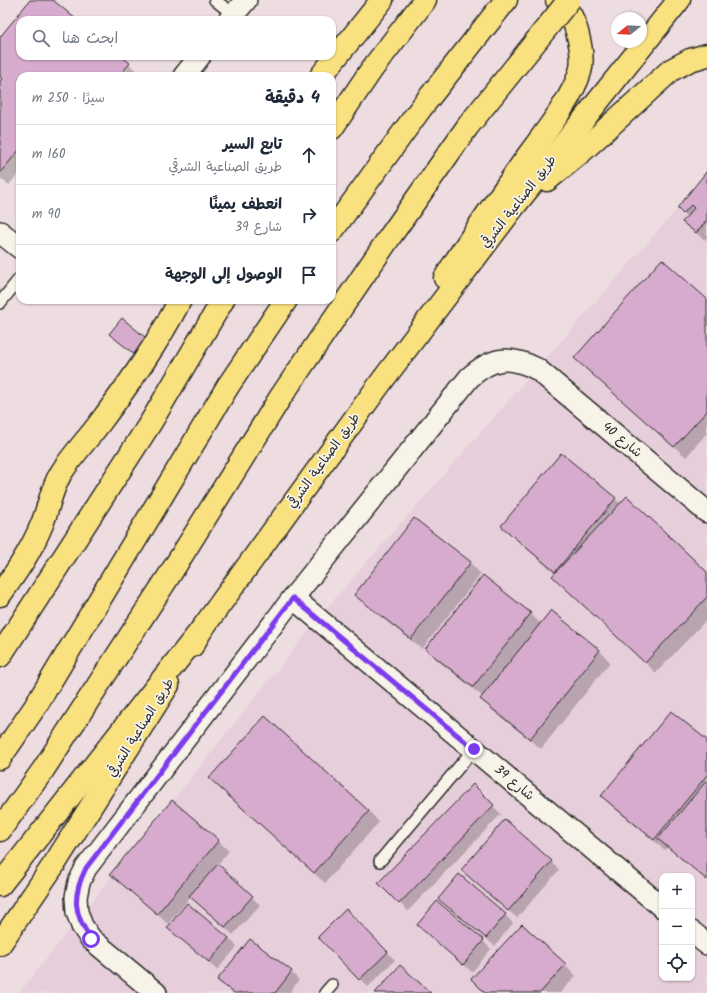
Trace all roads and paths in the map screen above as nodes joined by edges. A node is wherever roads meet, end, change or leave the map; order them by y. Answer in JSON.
{"nodes":[{"id":1,"x":215,"y":0,"type":"edge"},
{"id":2,"x":382,"y":0,"type":"edge"},
{"id":3,"x":425,"y":0,"type":"edge"},
{"id":4,"x":506,"y":0,"type":"edge"},
{"id":5,"x":557,"y":0,"type":"edge"},
{"id":6,"x":569,"y":0,"type":"edge"},
{"id":7,"x":679,"y":0,"type":"edge"},
{"id":8,"x":236,"y":12,"type":"edge"},
{"id":9,"x":707,"y":55,"type":"edge"},
{"id":10,"x":336,"y":57,"type":"edge"},
{"id":11,"x":197,"y":60,"type":"edge"},
{"id":12,"x":334,"y":60,"type":"edge"},
{"id":13,"x":187,"y":72,"type":"edge"},
{"id":14,"x":324,"y":72,"type":"edge"},
{"id":15,"x":336,"y":122,"type":"edge"},
{"id":16,"x":512,"y":209,"type":"junction"},
{"id":17,"x":336,"y":225,"type":"edge"},
{"id":18,"x":0,"y":232,"type":"edge"},
{"id":19,"x":16,"y":245,"type":"edge"},
{"id":20,"x":16,"y":283,"type":"edge"},
{"id":21,"x":0,"y":303,"type":"edge"},
{"id":22,"x":178,"y":304,"type":"edge"},
{"id":23,"x":221,"y":304,"type":"edge"},
{"id":24,"x":283,"y":304,"type":"edge"},
{"id":25,"x":382,"y":381,"type":"junction"},
{"id":26,"x":707,"y":512,"type":"edge"},
{"id":27,"x":0,"y":595,"type":"edge"},
{"id":28,"x":293,"y":598,"type":"junction"},
{"id":29,"x":202,"y":629,"type":"junction"},
{"id":30,"x":0,"y":656,"type":"edge"},
{"id":31,"x":474,"y":749,"type":"junction"},
{"id":32,"x":0,"y":758,"type":"edge"},
{"id":33,"x":0,"y":830,"type":"edge"},
{"id":34,"x":380,"y":861,"type":"dead end"},
{"id":35,"x":0,"y":885,"type":"edge"},
{"id":36,"x":659,"y":904,"type":"edge"},
{"id":37,"x":695,"y":934,"type":"edge"},
{"id":38,"x":0,"y":944,"type":"edge"},
{"id":39,"x":707,"y":944,"type":"edge"},
{"id":40,"x":156,"y":993,"type":"edge"}],
"edges":[{"from":1,"to":8,"type":"lane"},
{"from":2,"to":10,"type":"main road"},
{"from":3,"to":15,"type":"main road"},
{"from":4,"to":17,"type":"main road"},
{"from":5,"to":25,"type":"main road"},
{"from":6,"to":33,"type":"main road","bridge":true},
{"from":7,"to":16,"type":"main road","name":"طريق الصناعية الشرقي"},
{"from":9,"to":16,"type":"main road"},
{"from":11,"to":13,"type":"street"},
{"from":12,"to":14,"type":"main road"},
{"from":16,"to":25,"type":"main road","name":"طريق الصناعية الشرقي"},
{"from":18,"to":19,"type":"street"},
{"from":20,"to":21,"type":"lane"},
{"from":22,"to":27,"type":"main road"},
{"from":23,"to":30,"type":"main road"},
{"from":24,"to":32,"type":"main road"},
{"from":25,"to":29,"type":"main road","name":"طريق الصناعية الشرقي"},
{"from":26,"to":28,"type":"street","name":"شارع 40"},
{"from":28,"to":31,"type":"street","name":"شارع 39"},
{"from":28,"to":40,"type":"street"},
{"from":29,"to":35,"type":"main road"},
{"from":29,"to":38,"type":"main road","name":"طريق الصناعية الشرقي"},
{"from":31,"to":34,"type":"lane"},
{"from":31,"to":36,"type":"street","name":"شارع 39"},
{"from":37,"to":39,"type":"street"}]}
